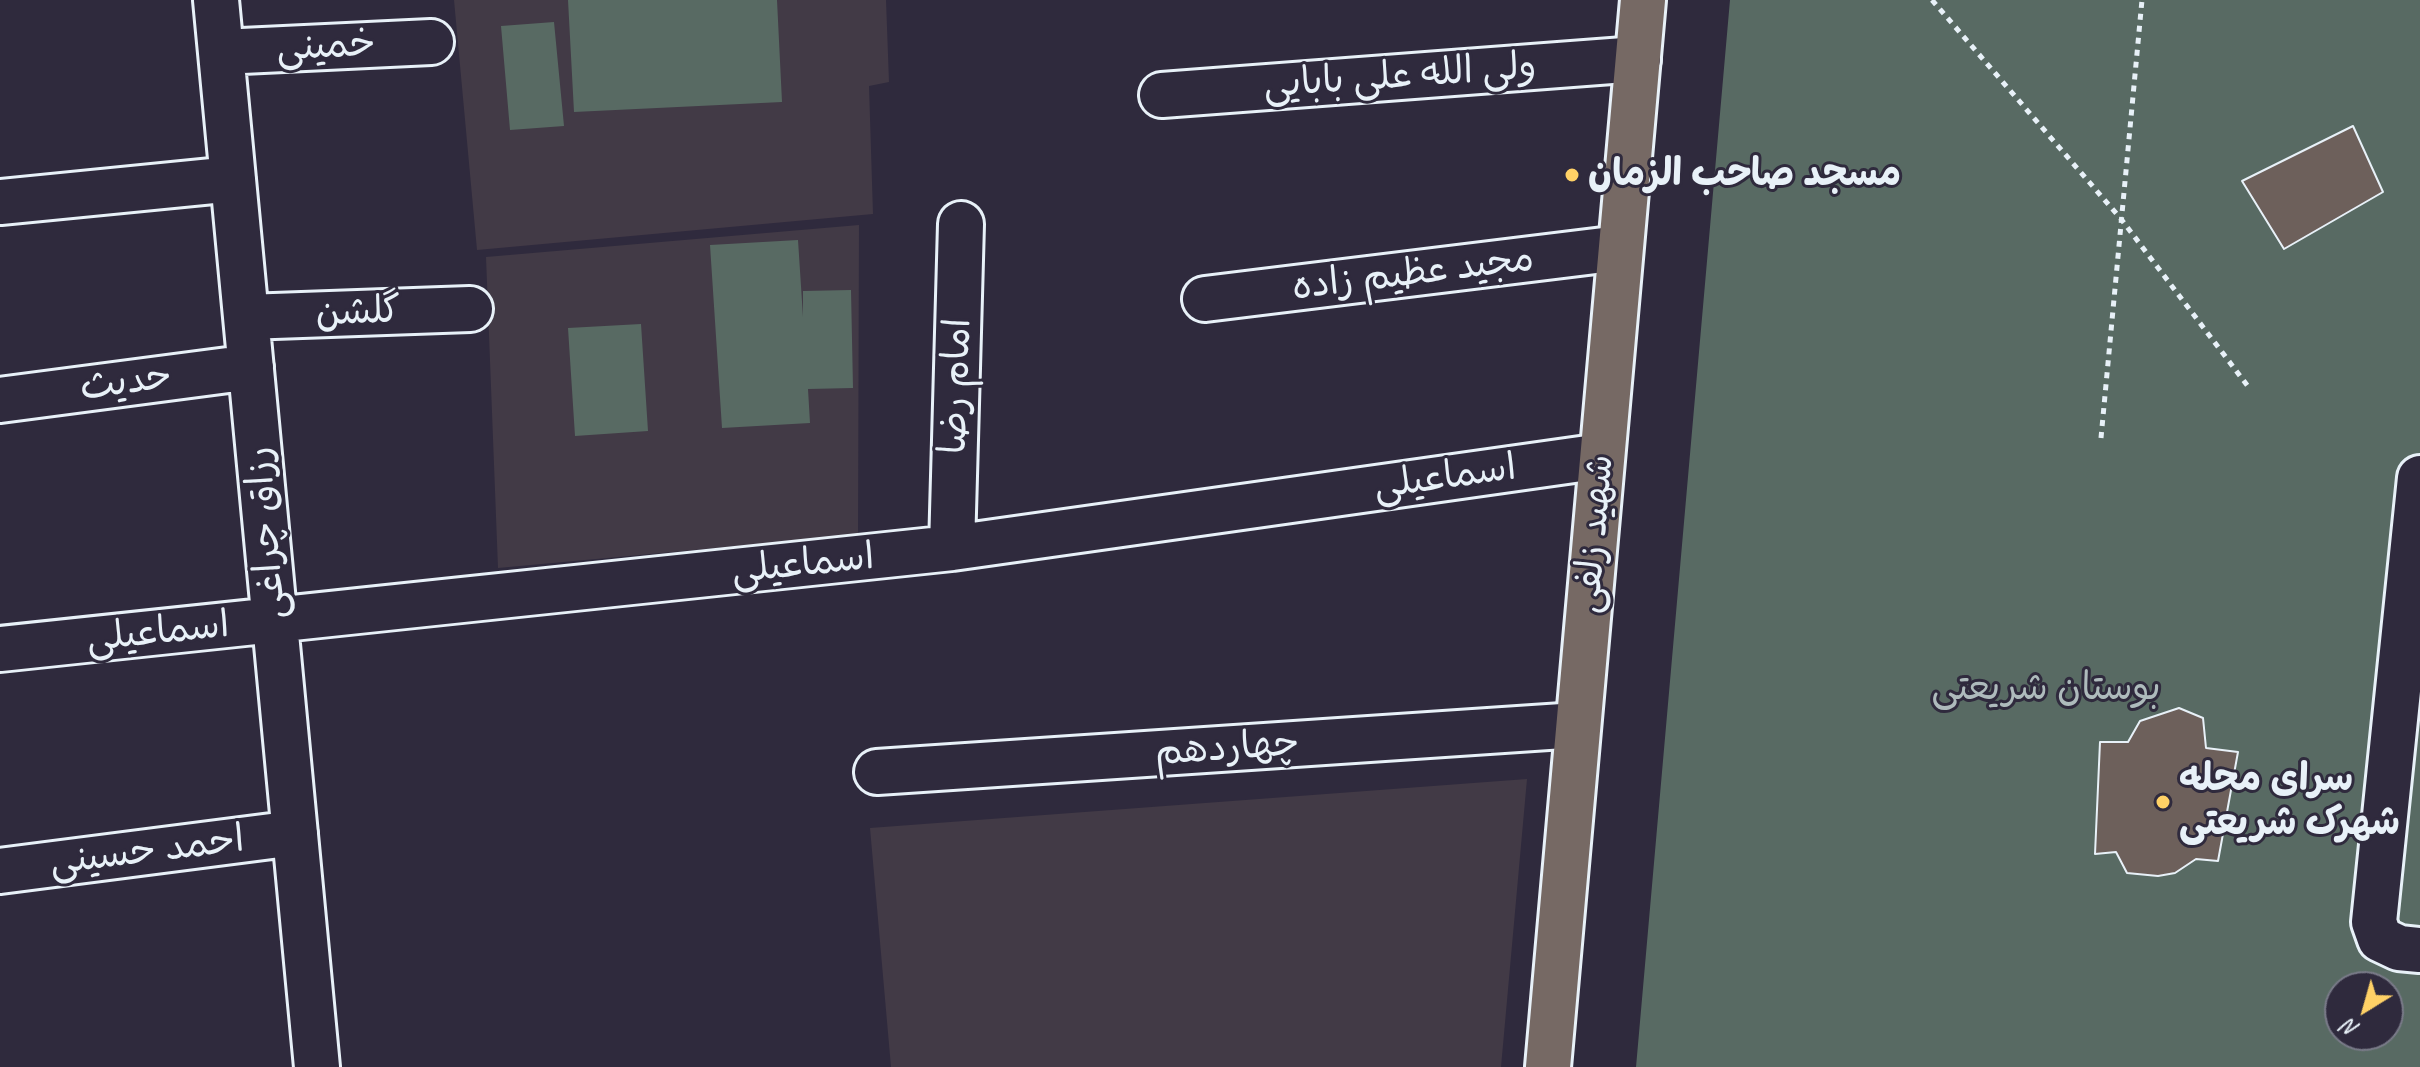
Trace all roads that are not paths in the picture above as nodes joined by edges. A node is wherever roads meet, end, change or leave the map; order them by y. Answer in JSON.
{"nodes":[{"id":1,"x":216,"y":0,"type":"edge"},
{"id":2,"x":1643,"y":0,"type":"edge"},
{"id":3,"x":431,"y":42,"type":"dead end"},
{"id":4,"x":221,"y":52,"type":"junction"},
{"id":5,"x":1638,"y":59,"type":"junction"},
{"id":6,"x":1162,"y":95,"type":"dead end"},
{"id":7,"x":233,"y":179,"type":"junction"},
{"id":8,"x":0,"y":202,"type":"edge"},
{"id":9,"x":961,"y":224,"type":"dead end"},
{"id":10,"x":1620,"y":248,"type":"junction"},
{"id":11,"x":1205,"y":299,"type":"dead end"},
{"id":12,"x":470,"y":309,"type":"dead end"},
{"id":13,"x":246,"y":317,"type":"junction"},
{"id":14,"x":251,"y":367,"type":"junction"},
{"id":15,"x":0,"y":400,"type":"edge"},
{"id":16,"x":1602,"y":456,"type":"junction"},
{"id":17,"x":2420,"y":478,"type":"edge"},
{"id":18,"x":952,"y":548,"type":"junction"},
{"id":19,"x":275,"y":621,"type":"junction"},
{"id":20,"x":0,"y":649,"type":"edge"},
{"id":21,"x":1578,"y":725,"type":"junction"},
{"id":22,"x":877,"y":772,"type":"dead end"},
{"id":23,"x":295,"y":833,"type":"junction"},
{"id":24,"x":0,"y":871,"type":"edge"},
{"id":25,"x":2420,"y":950,"type":"edge"},
{"id":26,"x":317,"y":1067,"type":"edge"},
{"id":27,"x":1548,"y":1067,"type":"edge"}],
"edges":[{"from":1,"to":4,"type":"street","name":"رزاق چراغی"},
{"from":2,"to":5,"type":"main road","name":"شهید زلفی"},
{"from":3,"to":4,"type":"street","name":"خمینی"},
{"from":4,"to":7,"type":"street","name":"رزاق چراغی"},
{"from":5,"to":6,"type":"street","name":"ولی الله علی‌ بابایی"},
{"from":5,"to":10,"type":"main road","name":"شهید زلفی"},
{"from":7,"to":8,"type":"street"},
{"from":7,"to":13,"type":"street","name":"رزاق چراغی"},
{"from":9,"to":18,"type":"street","name":"امام رضا"},
{"from":10,"to":11,"type":"street","name":"مجید عظیم زاده"},
{"from":10,"to":16,"type":"main road","name":"شهید زلفی"},
{"from":12,"to":13,"type":"street","name":"گلشن"},
{"from":13,"to":14,"type":"street","name":"رزاق چراغی"},
{"from":14,"to":15,"type":"street","name":"حدیث"},
{"from":14,"to":19,"type":"street","name":"رزاق چراغی"},
{"from":16,"to":18,"type":"street","name":"اسماعیلی"},
{"from":16,"to":21,"type":"main road","name":"شهید زلفی"},
{"from":17,"to":25,"type":"street"},
{"from":18,"to":19,"type":"street","name":"اسماعیلی"},
{"from":19,"to":20,"type":"street","name":"اسماعیلی"},
{"from":19,"to":23,"type":"street","name":"رزاق چراغی"},
{"from":21,"to":22,"type":"street","name":"چهاردهم"},
{"from":21,"to":27,"type":"main road","name":"شهید زلفی"},
{"from":23,"to":24,"type":"street","name":"احمد حسینی"},
{"from":23,"to":26,"type":"street","name":"رزاق چراغی"}]}
